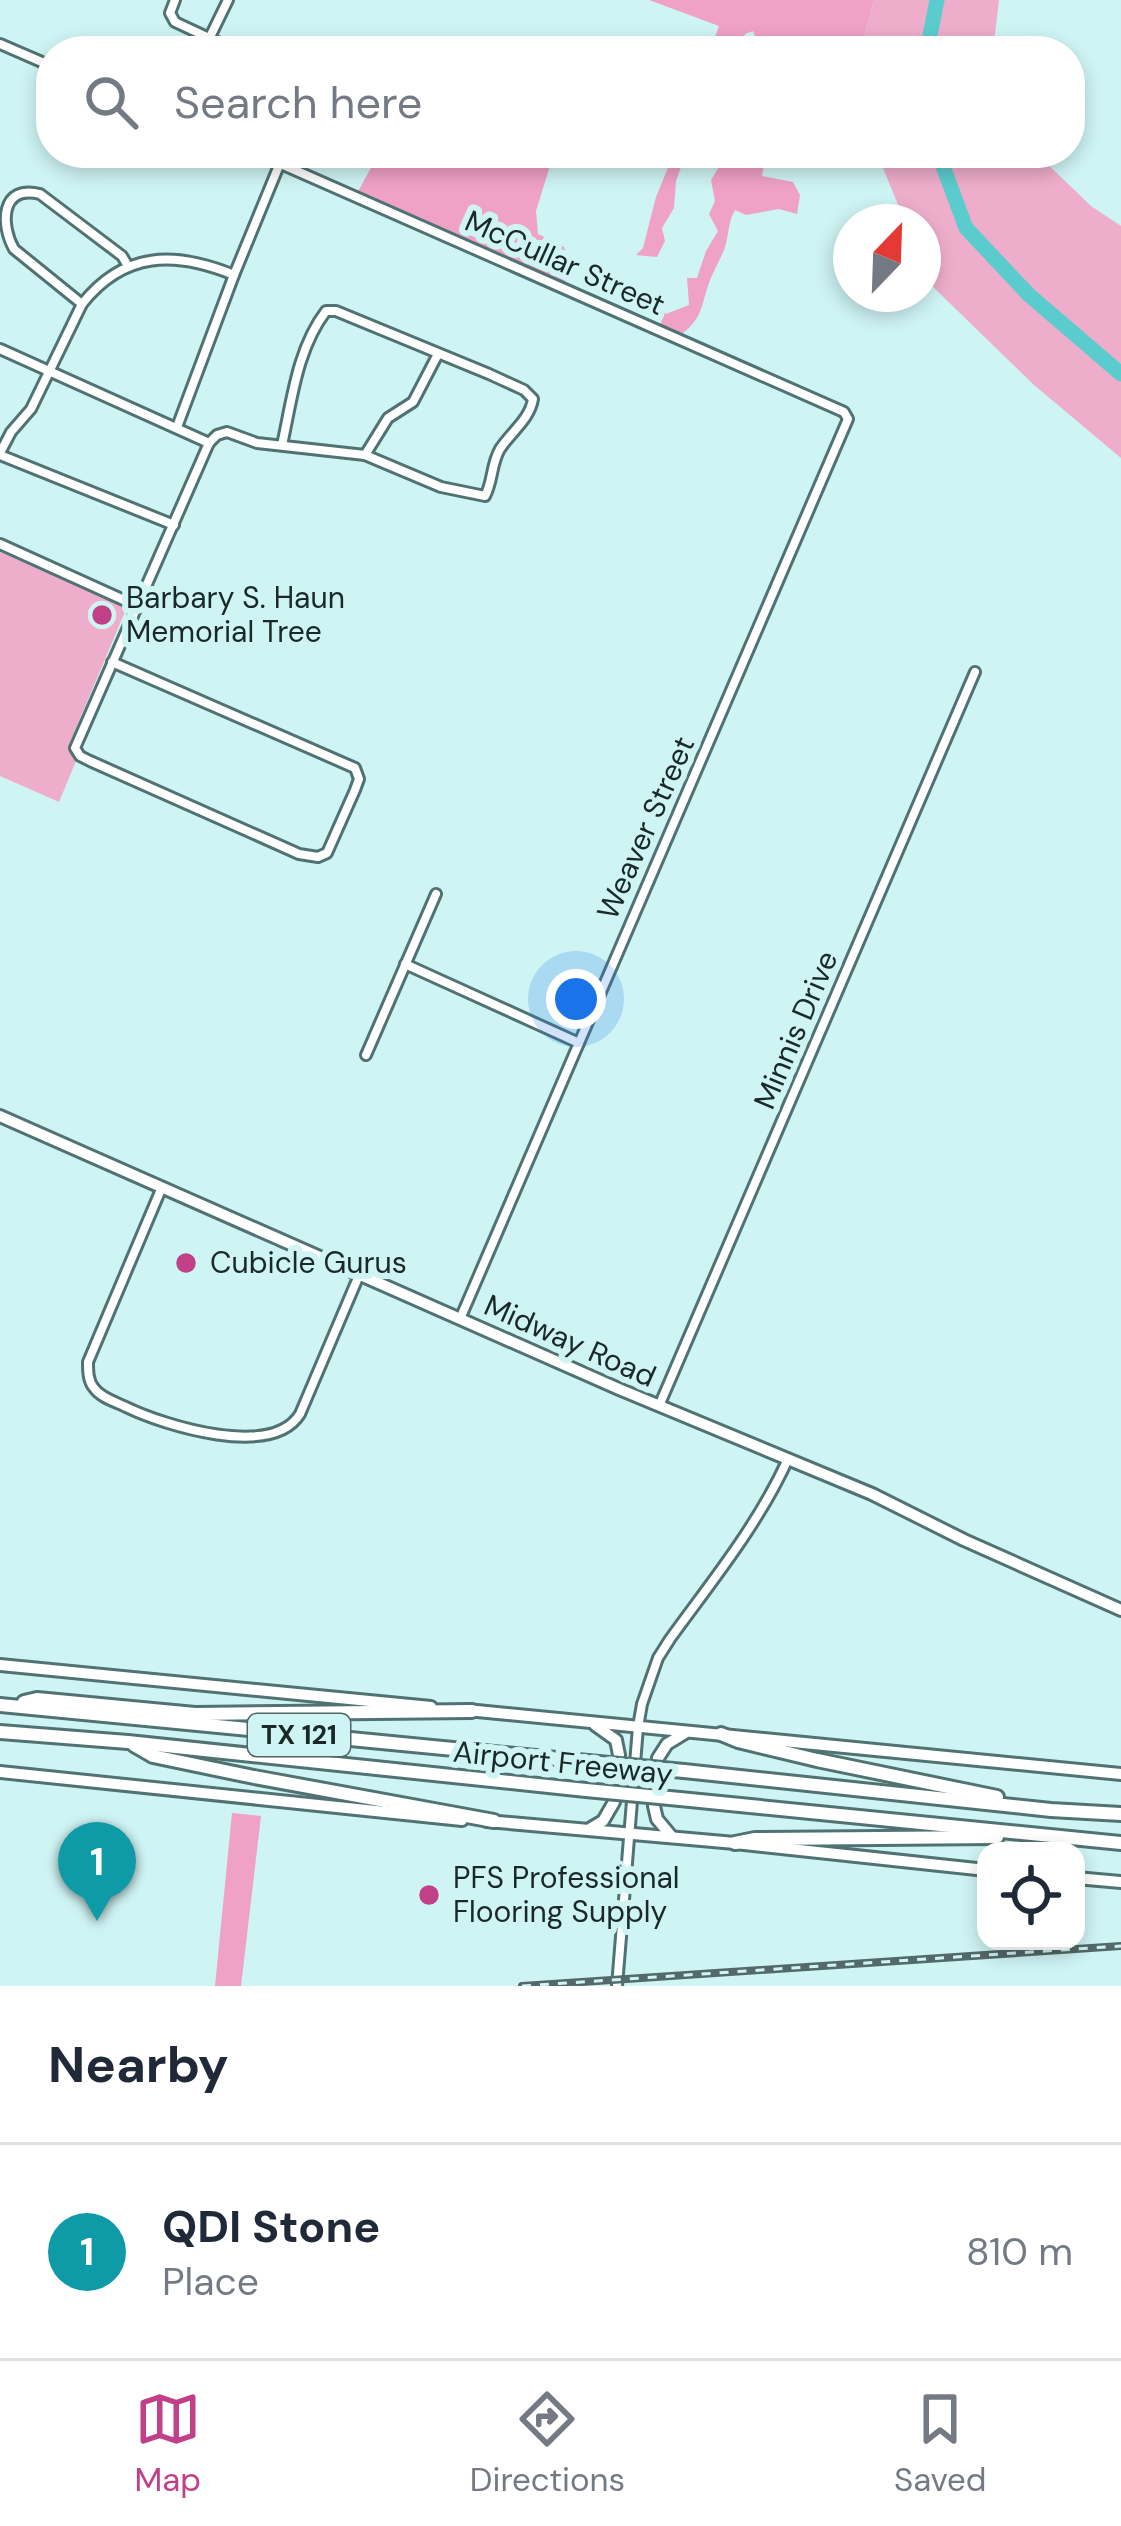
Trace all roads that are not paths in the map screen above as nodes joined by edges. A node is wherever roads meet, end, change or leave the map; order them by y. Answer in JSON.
{"nodes":[{"id":1,"x":175,"y":0,"type":"edge"},
{"id":2,"x":228,"y":0,"type":"edge"},
{"id":3,"x":208,"y":36,"type":"edge"},
{"id":4,"x":210,"y":36,"type":"edge"},
{"id":5,"x":0,"y":44,"type":"edge"},
{"id":6,"x":36,"y":60,"type":"edge"},
{"id":7,"x":278,"y":168,"type":"edge"},
{"id":8,"x":291,"y":168,"type":"edge"},
{"id":9,"x":128,"y":266,"type":"junction"},
{"id":10,"x":234,"y":275,"type":"junction"},
{"id":11,"x":82,"y":304,"type":"junction"},
{"id":12,"x":0,"y":349,"type":"edge"},
{"id":13,"x":438,"y":354,"type":"junction"},
{"id":14,"x":52,"y":371,"type":"junction"},
{"id":15,"x":848,"y":422,"type":"joint"},
{"id":16,"x":177,"y":428,"type":"junction"},
{"id":17,"x":209,"y":442,"type":"junction"},
{"id":18,"x":283,"y":446,"type":"junction"},
{"id":19,"x":0,"y":454,"type":"edge"},
{"id":20,"x":364,"y":455,"type":"junction"},
{"id":21,"x":174,"y":525,"type":"junction"},
{"id":22,"x":0,"y":544,"type":"edge"},
{"id":23,"x":137,"y":606,"type":"junction"},
{"id":24,"x":112,"y":662,"type":"junction"},
{"id":25,"x":975,"y":672,"type":"dead end"},
{"id":26,"x":436,"y":894,"type":"dead end"},
{"id":27,"x":405,"y":964,"type":"junction"},
{"id":28,"x":579,"y":1043,"type":"junction"},
{"id":29,"x":366,"y":1055,"type":"dead end"},
{"id":30,"x":0,"y":1116,"type":"edge"},
{"id":31,"x":162,"y":1186,"type":"junction"},
{"id":32,"x":360,"y":1273,"type":"junction"},
{"id":33,"x":460,"y":1319,"type":"junction"},
{"id":34,"x":659,"y":1406,"type":"junction"},
{"id":35,"x":788,"y":1458,"type":"junction"},
{"id":36,"x":1121,"y":1610,"type":"edge"},
{"id":37,"x":0,"y":1665,"type":"edge"},
{"id":38,"x":5,"y":1705,"type":"edge"},
{"id":39,"x":472,"y":1711,"type":"junction"},
{"id":40,"x":589,"y":1721,"type":"junction"},
{"id":41,"x":638,"y":1727,"type":"junction"},
{"id":42,"x":0,"y":1732,"type":"edge"},
{"id":43,"x":688,"y":1732,"type":"junction"},
{"id":44,"x":721,"y":1735,"type":"junction"},
{"id":45,"x":128,"y":1742,"type":"junction"},
{"id":46,"x":0,"y":1772,"type":"edge"},
{"id":47,"x":1121,"y":1774,"type":"edge"},
{"id":48,"x":1051,"y":1810,"type":"junction"},
{"id":49,"x":1121,"y":1814,"type":"edge"},
{"id":50,"x":494,"y":1822,"type":"junction"},
{"id":51,"x":588,"y":1830,"type":"junction"},
{"id":52,"x":630,"y":1834,"type":"junction"},
{"id":53,"x":1042,"y":1834,"type":"junction"},
{"id":54,"x":672,"y":1837,"type":"junction"},
{"id":55,"x":735,"y":1843,"type":"junction"},
{"id":56,"x":1121,"y":1843,"type":"edge"},
{"id":57,"x":977,"y":1869,"type":"edge"},
{"id":58,"x":1085,"y":1879,"type":"edge"},
{"id":59,"x":1121,"y":1882,"type":"edge"},
{"id":60,"x":617,"y":1986,"type":"edge"}],
"edges":[{"from":1,"to":3,"type":"street"},
{"from":2,"to":4,"type":"street"},
{"from":5,"to":6,"type":"street"},
{"from":7,"to":10,"type":"street"},
{"from":8,"to":15,"type":"street","name":"McCullar Street"},
{"from":9,"to":10,"type":"street"},
{"from":9,"to":11,"type":"street"},
{"from":9,"to":11,"type":"street"},
{"from":10,"to":16,"type":"street"},
{"from":11,"to":14,"type":"street"},
{"from":12,"to":14,"type":"street"},
{"from":13,"to":18,"type":"street"},
{"from":13,"to":20,"type":"street"},
{"from":13,"to":20,"type":"street"},
{"from":14,"to":16,"type":"street"},
{"from":14,"to":19,"type":"street"},
{"from":15,"to":28,"type":"street","name":"Weaver Street"},
{"from":16,"to":17,"type":"street"},
{"from":17,"to":18,"type":"street"},
{"from":17,"to":21,"type":"street"},
{"from":18,"to":20,"type":"street"},
{"from":19,"to":21,"type":"street"},
{"from":21,"to":23,"type":"street"},
{"from":22,"to":23,"type":"street"},
{"from":23,"to":24,"type":"street"},
{"from":24,"to":24,"type":"street"},
{"from":25,"to":34,"type":"street","name":"Minnis Drive"},
{"from":26,"to":27,"type":"street"},
{"from":27,"to":28,"type":"street"},
{"from":27,"to":29,"type":"street"},
{"from":28,"to":33,"type":"street","name":"Weaver Street"},
{"from":30,"to":31,"type":"main road","name":"Midway Road"},
{"from":31,"to":32,"type":"main road","name":"Midway Road"},
{"from":31,"to":32,"type":"street"},
{"from":32,"to":33,"type":"main road","name":"Midway Road"},
{"from":33,"to":34,"type":"main road","name":"Midway Road"},
{"from":34,"to":35,"type":"main road","name":"Midway Road"},
{"from":35,"to":36,"type":"main road","name":"Midway Road"},
{"from":35,"to":41,"type":"street"},
{"from":37,"to":39,"type":"main road","name":"Airport Freeway"},
{"from":38,"to":39,"type":"highway"},
{"from":38,"to":48,"type":"highway","name":"Airport Freeway","number":"TX 121","bridge":true},
{"from":39,"to":40,"type":"main road","name":"Airport Freeway"},
{"from":40,"to":41,"type":"main road","name":"Airport Freeway"},
{"from":40,"to":51,"type":"main road"},
{"from":41,"to":43,"type":"main road","name":"Airport Freeway"},
{"from":41,"to":52,"type":"street"},
{"from":42,"to":45,"type":"highway","name":"Airport Freeway","number":"TX 121"},
{"from":43,"to":44,"type":"main road","name":"Airport Freeway"},
{"from":43,"to":54,"type":"main road"},
{"from":44,"to":47,"type":"main road","name":"Airport Freeway"},
{"from":44,"to":48,"type":"highway"},
{"from":45,"to":50,"type":"highway"},
{"from":45,"to":53,"type":"highway","name":"Airport Freeway","number":"TX 121","bridge":true},
{"from":46,"to":50,"type":"main road","name":"Airport Freeway"},
{"from":48,"to":49,"type":"highway","name":"Airport Freeway","number":"TX 121"},
{"from":50,"to":51,"type":"main road","name":"Airport Freeway"},
{"from":51,"to":52,"type":"main road","name":"Airport Freeway"},
{"from":52,"to":54,"type":"main road","name":"Airport Freeway"},
{"from":52,"to":60,"type":"street"},
{"from":53,"to":55,"type":"highway"},
{"from":53,"to":56,"type":"highway","name":"Airport Freeway","number":"TX 121"},
{"from":54,"to":55,"type":"main road","name":"Airport Freeway"},
{"from":55,"to":57,"type":"main road","name":"Airport Freeway"},
{"from":58,"to":59,"type":"main road"}]}
